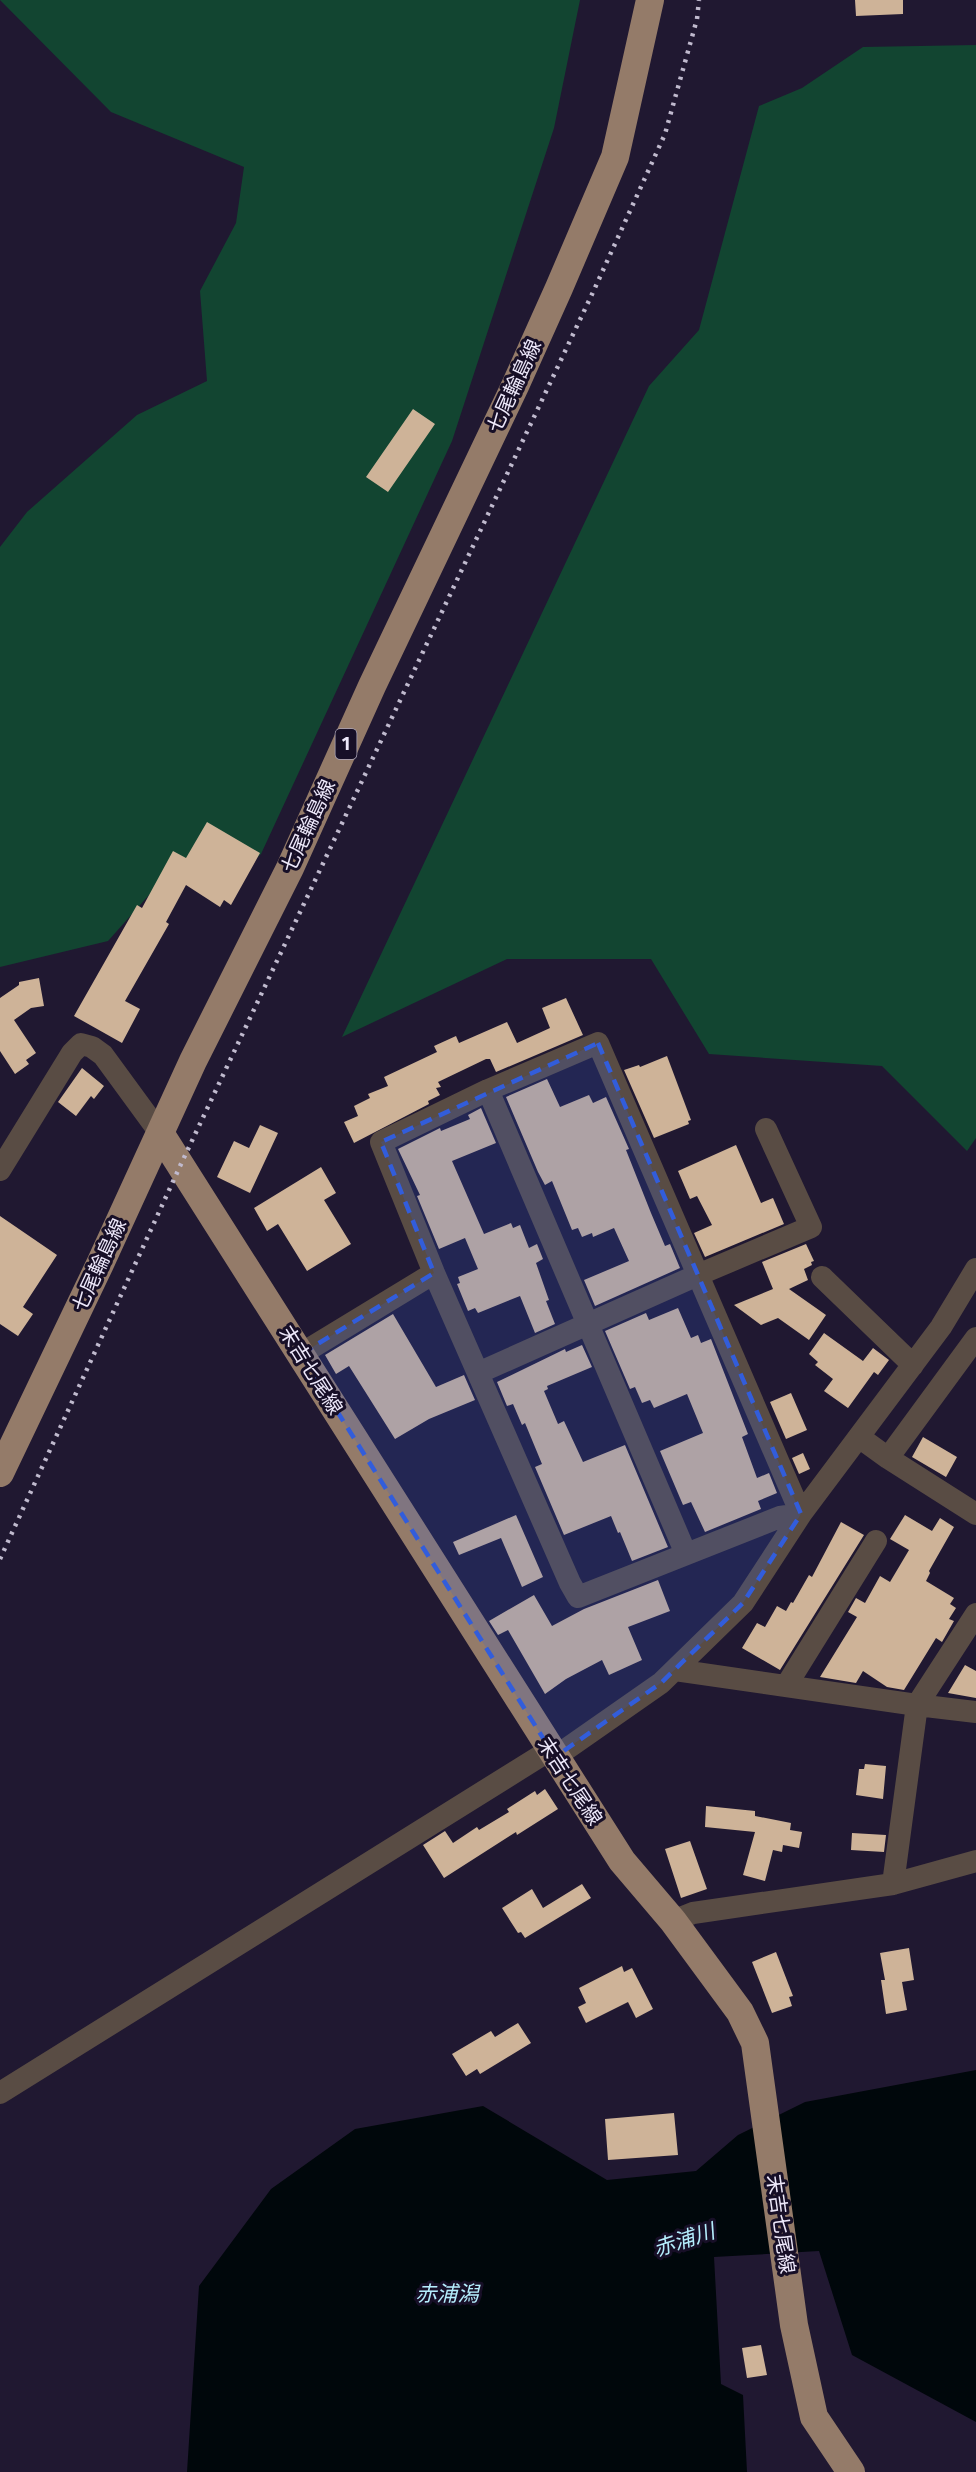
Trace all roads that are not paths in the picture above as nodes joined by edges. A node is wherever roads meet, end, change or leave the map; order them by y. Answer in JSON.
{"nodes":[{"id":1,"x":650,"y":0,"type":"edge"},
{"id":2,"x":488,"y":1090,"type":"junction"},
{"id":3,"x":765,"y":1130,"type":"dead end"},
{"id":4,"x":160,"y":1133,"type":"junction"},
{"id":5,"x":22,"y":1136,"type":"junction"},
{"id":6,"x":0,"y":1142,"type":"edge"},
{"id":7,"x":0,"y":1170,"type":"edge"},
{"id":8,"x":976,"y":1269,"type":"edge"},
{"id":9,"x":434,"y":1273,"type":"junction"},
{"id":10,"x":700,"y":1274,"type":"junction"},
{"id":11,"x":822,"y":1277,"type":"dead end"},
{"id":12,"x":588,"y":1326,"type":"junction"},
{"id":13,"x":976,"y":1338,"type":"edge"},
{"id":14,"x":301,"y":1354,"type":"junction"},
{"id":15,"x":913,"y":1365,"type":"junction"},
{"id":16,"x":478,"y":1373,"type":"junction"},
{"id":17,"x":859,"y":1437,"type":"junction"},
{"id":18,"x":888,"y":1458,"type":"junction"},
{"id":19,"x":0,"y":1473,"type":"edge"},
{"id":20,"x":801,"y":1514,"type":"junction"},
{"id":21,"x":976,"y":1514,"type":"edge"},
{"id":22,"x":876,"y":1541,"type":"dead end"},
{"id":23,"x":686,"y":1554,"type":"junction"},
{"id":24,"x":976,"y":1614,"type":"edge"},
{"id":25,"x":675,"y":1670,"type":"junction"},
{"id":26,"x":786,"y":1686,"type":"junction"},
{"id":27,"x":917,"y":1705,"type":"junction"},
{"id":28,"x":976,"y":1712,"type":"edge"},
{"id":29,"x":552,"y":1754,"type":"junction"},
{"id":30,"x":976,"y":1860,"type":"edge"},
{"id":31,"x":893,"y":1884,"type":"junction"},
{"id":32,"x":673,"y":1922,"type":"junction"},
{"id":33,"x":0,"y":2093,"type":"edge"},
{"id":34,"x":851,"y":2472,"type":"edge"}],
"edges":[{"from":1,"to":4,"type":"main road","name":"七尾輪島線","number":"1"},
{"from":2,"to":9,"type":"street"},
{"from":2,"to":10,"type":"street"},
{"from":2,"to":12,"type":"street"},
{"from":3,"to":10,"type":"street"},
{"from":4,"to":5,"type":"street"},
{"from":4,"to":14,"type":"main road","name":"末吉七尾線"},
{"from":4,"to":19,"type":"main road","name":"七尾輪島線","number":"1"},
{"from":5,"to":6,"type":"street"},
{"from":5,"to":7,"type":"street"},
{"from":8,"to":15,"type":"street"},
{"from":9,"to":14,"type":"street"},
{"from":9,"to":16,"type":"street"},
{"from":10,"to":12,"type":"street"},
{"from":10,"to":20,"type":"street"},
{"from":11,"to":15,"type":"street"},
{"from":12,"to":16,"type":"street"},
{"from":12,"to":23,"type":"street"},
{"from":13,"to":18,"type":"street"},
{"from":14,"to":29,"type":"main road","name":"末吉七尾線"},
{"from":15,"to":17,"type":"street"},
{"from":16,"to":23,"type":"street"},
{"from":17,"to":18,"type":"street"},
{"from":17,"to":20,"type":"street"},
{"from":18,"to":21,"type":"street"},
{"from":20,"to":23,"type":"street"},
{"from":20,"to":25,"type":"street"},
{"from":22,"to":26,"type":"street"},
{"from":24,"to":27,"type":"street"},
{"from":25,"to":26,"type":"street"},
{"from":25,"to":29,"type":"street"},
{"from":26,"to":27,"type":"street"},
{"from":27,"to":28,"type":"street"},
{"from":27,"to":31,"type":"street"},
{"from":29,"to":32,"type":"main road","name":"末吉七尾線"},
{"from":29,"to":33,"type":"street"},
{"from":30,"to":31,"type":"street"},
{"from":31,"to":32,"type":"street"},
{"from":32,"to":34,"type":"main road","name":"末吉七尾線"}]}
